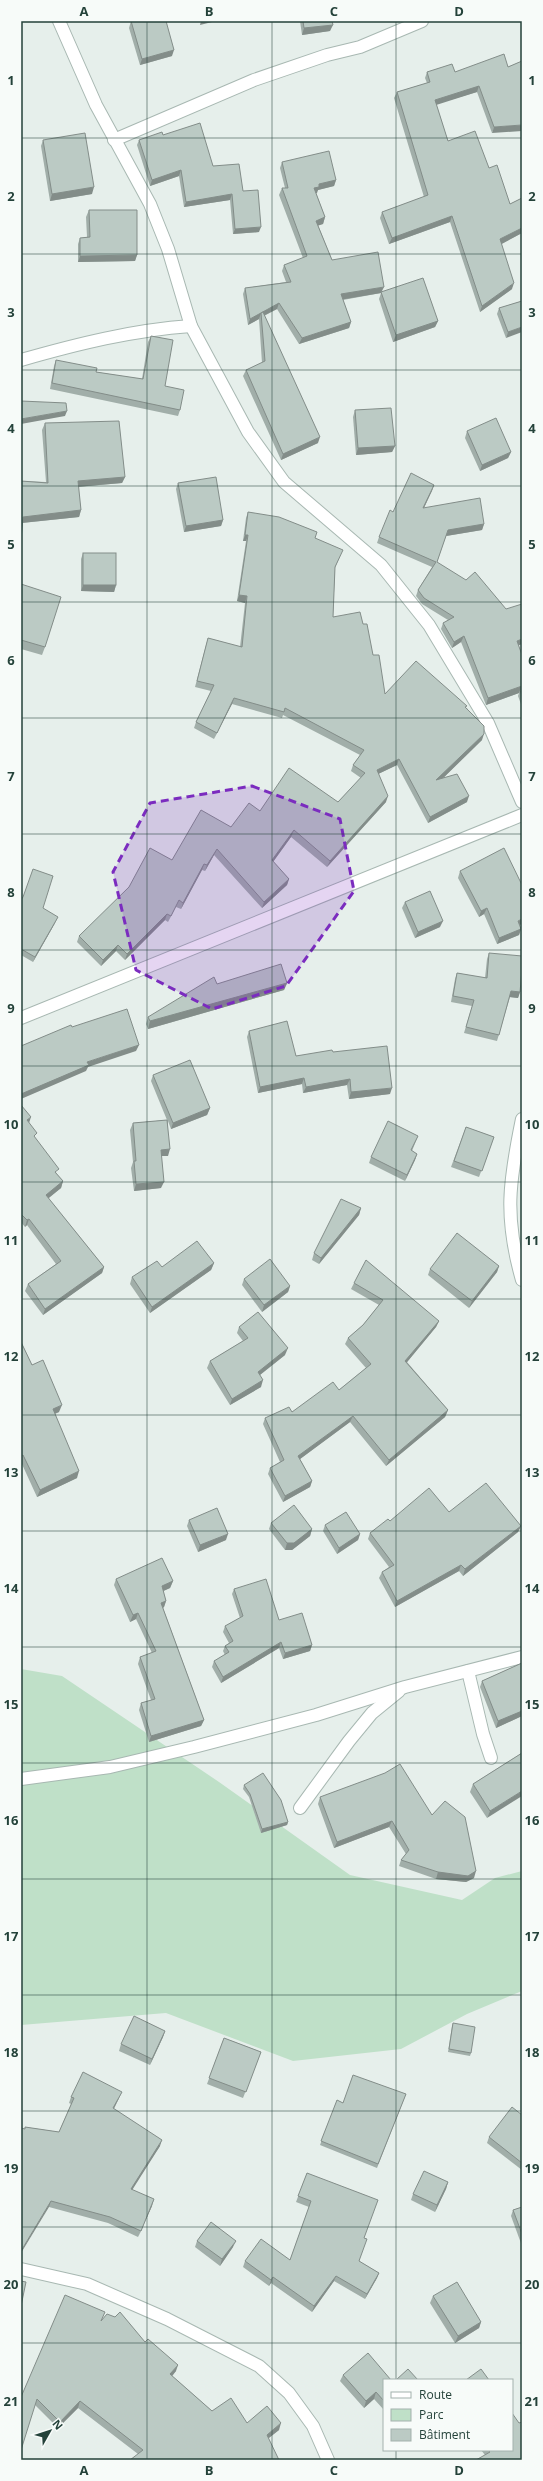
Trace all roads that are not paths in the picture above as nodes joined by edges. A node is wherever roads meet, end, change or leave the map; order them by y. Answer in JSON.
{"nodes":[{"id":1,"x":59,"y":21,"type":"edge"},
{"id":2,"x":422,"y":21,"type":"edge"},
{"id":3,"x":114,"y":140,"type":"junction"},
{"id":4,"x":191,"y":326,"type":"junction"},
{"id":5,"x":21,"y":360,"type":"edge"},
{"id":6,"x":522,"y":802,"type":"edge"},
{"id":7,"x":522,"y":815,"type":"edge"},
{"id":8,"x":21,"y":1018,"type":"edge"},
{"id":9,"x":522,"y":1119,"type":"edge"},
{"id":10,"x":522,"y":1280,"type":"edge"},
{"id":11,"x":522,"y":1657,"type":"edge"},
{"id":12,"x":468,"y":1671,"type":"junction"},
{"id":13,"x":405,"y":1687,"type":"junction"},
{"id":14,"x":491,"y":1758,"type":"dead end"},
{"id":15,"x":21,"y":1779,"type":"edge"},
{"id":16,"x":300,"y":1808,"type":"dead end"},
{"id":17,"x":21,"y":2269,"type":"edge"},
{"id":18,"x":328,"y":2460,"type":"edge"}],
"edges":[{"from":1,"to":3,"type":"street"},
{"from":2,"to":3,"type":"street"},
{"from":3,"to":4,"type":"street"},
{"from":4,"to":5,"type":"street"},
{"from":4,"to":6,"type":"street"},
{"from":7,"to":8,"type":"street"},
{"from":9,"to":10,"type":"street"},
{"from":11,"to":12,"type":"street"},
{"from":12,"to":13,"type":"street"},
{"from":12,"to":14,"type":"street"},
{"from":13,"to":15,"type":"street"},
{"from":13,"to":16,"type":"street"},
{"from":17,"to":18,"type":"street"}]}
